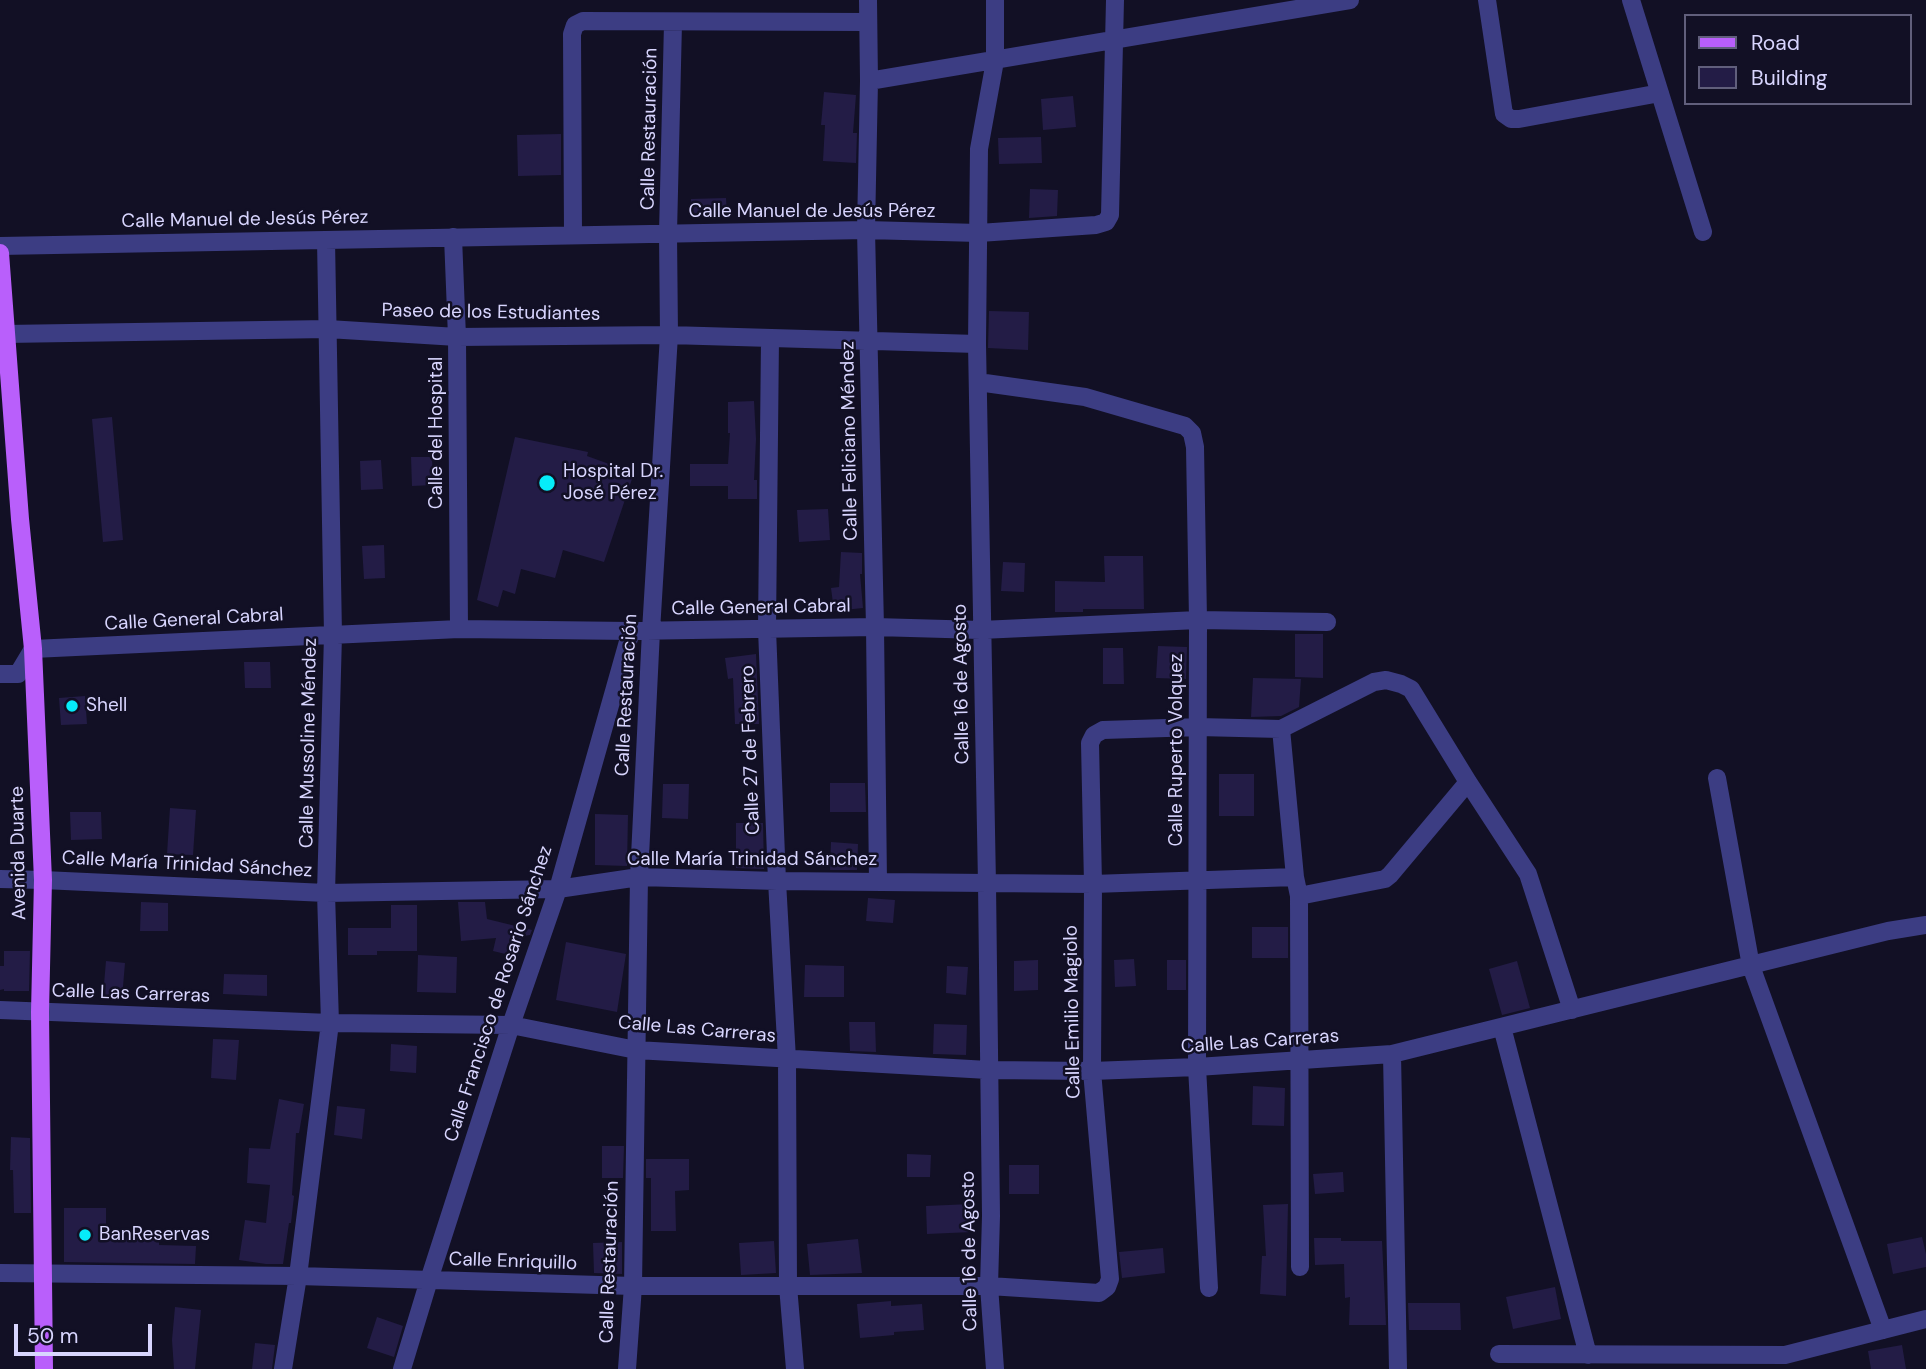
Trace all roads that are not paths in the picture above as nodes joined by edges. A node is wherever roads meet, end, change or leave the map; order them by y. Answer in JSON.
{"nodes":[{"id":1,"x":867,"y":0,"type":"edge"},
{"id":2,"x":995,"y":0,"type":"edge"},
{"id":3,"x":1115,"y":0,"type":"edge"},
{"id":4,"x":1350,"y":0,"type":"edge"},
{"id":5,"x":1487,"y":0,"type":"edge"},
{"id":6,"x":1631,"y":0,"type":"edge"},
{"id":7,"x":868,"y":22,"type":"junction"},
{"id":8,"x":673,"y":23,"type":"junction"},
{"id":9,"x":1114,"y":41,"type":"junction"},
{"id":10,"x":995,"y":61,"type":"junction"},
{"id":11,"x":869,"y":81,"type":"junction"},
{"id":12,"x":1660,"y":93,"type":"junction"},
{"id":13,"x":866,"y":230,"type":"junction"},
{"id":14,"x":1703,"y":232,"type":"dead end"},
{"id":15,"x":668,"y":233,"type":"junction"},
{"id":16,"x":979,"y":233,"type":"junction"},
{"id":17,"x":573,"y":235,"type":"junction"},
{"id":18,"x":453,"y":237,"type":"junction"},
{"id":19,"x":326,"y":240,"type":"junction"},
{"id":20,"x":0,"y":246,"type":"edge"},
{"id":21,"x":0,"y":253,"type":"edge"},
{"id":22,"x":328,"y":329,"type":"junction"},
{"id":23,"x":5,"y":334,"type":"junction"},
{"id":24,"x":669,"y":335,"type":"junction"},
{"id":25,"x":457,"y":337,"type":"junction"},
{"id":26,"x":770,"y":338,"type":"junction"},
{"id":27,"x":870,"y":341,"type":"junction"},
{"id":28,"x":977,"y":344,"type":"junction"},
{"id":29,"x":978,"y":382,"type":"junction"},
{"id":30,"x":1198,"y":620,"type":"junction"},
{"id":31,"x":1327,"y":622,"type":"dead end"},
{"id":32,"x":875,"y":627,"type":"junction"},
{"id":33,"x":459,"y":629,"type":"junction"},
{"id":34,"x":767,"y":629,"type":"junction"},
{"id":35,"x":981,"y":630,"type":"junction"},
{"id":36,"x":631,"y":631,"type":"junction"},
{"id":37,"x":651,"y":631,"type":"junction"},
{"id":38,"x":332,"y":635,"type":"junction"},
{"id":39,"x":33,"y":649,"type":"junction"},
{"id":40,"x":0,"y":674,"type":"edge"},
{"id":41,"x":1198,"y":727,"type":"junction"},
{"id":42,"x":1281,"y":729,"type":"junction"},
{"id":43,"x":1717,"y":778,"type":"dead end"},
{"id":44,"x":1468,"y":782,"type":"junction"},
{"id":45,"x":639,"y":877,"type":"junction"},
{"id":46,"x":1295,"y":877,"type":"junction"},
{"id":47,"x":0,"y":879,"type":"edge"},
{"id":48,"x":43,"y":880,"type":"junction"},
{"id":49,"x":1198,"y":880,"type":"junction"},
{"id":50,"x":777,"y":881,"type":"junction"},
{"id":51,"x":878,"y":882,"type":"junction"},
{"id":52,"x":987,"y":884,"type":"junction"},
{"id":53,"x":1093,"y":884,"type":"junction"},
{"id":54,"x":558,"y":888,"type":"junction"},
{"id":55,"x":326,"y":893,"type":"junction"},
{"id":56,"x":1299,"y":896,"type":"junction"},
{"id":57,"x":1926,"y":925,"type":"edge"},
{"id":58,"x":1751,"y":966,"type":"junction"},
{"id":59,"x":0,"y":1010,"type":"edge"},
{"id":60,"x":1572,"y":1010,"type":"junction"},
{"id":61,"x":40,"y":1012,"type":"junction"},
{"id":62,"x":330,"y":1023,"type":"junction"},
{"id":63,"x":511,"y":1025,"type":"junction"},
{"id":64,"x":1502,"y":1027,"type":"junction"},
{"id":65,"x":636,"y":1050,"type":"junction"},
{"id":66,"x":1392,"y":1054,"type":"junction"},
{"id":67,"x":787,"y":1059,"type":"junction"},
{"id":68,"x":1299,"y":1060,"type":"junction"},
{"id":69,"x":1197,"y":1067,"type":"junction"},
{"id":70,"x":988,"y":1070,"type":"junction"},
{"id":71,"x":1092,"y":1071,"type":"junction"},
{"id":72,"x":1300,"y":1267,"type":"dead end"},
{"id":73,"x":0,"y":1273,"type":"edge"},
{"id":74,"x":43,"y":1274,"type":"junction"},
{"id":75,"x":298,"y":1276,"type":"junction"},
{"id":76,"x":429,"y":1280,"type":"junction"},
{"id":77,"x":633,"y":1286,"type":"junction"},
{"id":78,"x":788,"y":1286,"type":"junction"},
{"id":79,"x":989,"y":1286,"type":"junction"},
{"id":80,"x":1107,"y":1287,"type":"joint"},
{"id":81,"x":1209,"y":1288,"type":"dead end"},
{"id":82,"x":1926,"y":1319,"type":"edge"},
{"id":83,"x":1883,"y":1330,"type":"junction"},
{"id":84,"x":1499,"y":1354,"type":"dead end"},
{"id":85,"x":1588,"y":1355,"type":"junction"},
{"id":86,"x":44,"y":1369,"type":"edge"},
{"id":87,"x":283,"y":1369,"type":"edge"},
{"id":88,"x":402,"y":1369,"type":"edge"},
{"id":89,"x":627,"y":1369,"type":"edge"},
{"id":90,"x":794,"y":1369,"type":"edge"},
{"id":91,"x":995,"y":1369,"type":"edge"},
{"id":92,"x":1398,"y":1369,"type":"edge"}],
"edges":[{"from":1,"to":7,"type":"street","name":"Calle Feliciano Méndez"},
{"from":2,"to":10,"type":"street","name":"Calle 16 de Agosto"},
{"from":3,"to":9,"type":"street","name":"Calle Manuel de Jesús Pérez"},
{"from":4,"to":9,"type":"street"},
{"from":5,"to":12,"type":"street"},
{"from":6,"to":12,"type":"street"},
{"from":7,"to":8,"type":"street"},
{"from":7,"to":11,"type":"street","name":"Calle Feliciano Méndez"},
{"from":8,"to":15,"type":"street","name":"Calle Restauración"},
{"from":8,"to":17,"type":"street"},
{"from":9,"to":10,"type":"street"},
{"from":9,"to":16,"type":"street","name":"Calle Manuel de Jesús Pérez"},
{"from":10,"to":11,"type":"street"},
{"from":10,"to":16,"type":"street","name":"Calle 16 de Agosto"},
{"from":11,"to":13,"type":"street","name":"Calle Feliciano Méndez"},
{"from":12,"to":14,"type":"street"},
{"from":13,"to":15,"type":"street","name":"Calle Manuel de Jesús Pérez"},
{"from":13,"to":16,"type":"street","name":"Calle Manuel de Jesús Pérez"},
{"from":13,"to":27,"type":"street","name":"Calle Feliciano Méndez"},
{"from":15,"to":17,"type":"street","name":"Calle Manuel de Jesús Pérez"},
{"from":15,"to":24,"type":"street","name":"Calle Restauración"},
{"from":16,"to":28,"type":"street","name":"Calle 16 de Agosto"},
{"from":17,"to":18,"type":"street","name":"Calle Manuel de Jesús Pérez"},
{"from":18,"to":19,"type":"street","name":"Calle Manuel de Jesús Pérez"},
{"from":18,"to":25,"type":"street","name":"Calle del Hospital"},
{"from":19,"to":20,"type":"street","name":"Calle Manuel de Jesús Pérez"},
{"from":19,"to":22,"type":"street","name":"Calle Mussoline Méndez"},
{"from":21,"to":23,"type":"main road","name":"Avenida Duarte"},
{"from":22,"to":23,"type":"street","name":"Paseo de los Estudiantes"},
{"from":22,"to":25,"type":"street","name":"Paseo de los Estudiantes"},
{"from":22,"to":38,"type":"street","name":"Calle Mussoline Méndez"},
{"from":23,"to":39,"type":"main road","name":"Avenida Duarte"},
{"from":24,"to":25,"type":"street","name":"Paseo de los Estudiantes"},
{"from":24,"to":26,"type":"street","name":"Paseo de los Estudiantes"},
{"from":24,"to":37,"type":"street","name":"Calle Restauración"},
{"from":25,"to":33,"type":"street","name":"Calle del Hospital"},
{"from":26,"to":27,"type":"street","name":"Paseo de los Estudiantes"},
{"from":26,"to":34,"type":"street","name":"Calle 27 de Febrero"},
{"from":27,"to":28,"type":"street","name":"Paseo de los Estudiantes"},
{"from":27,"to":32,"type":"street","name":"Calle Feliciano Méndez"},
{"from":28,"to":29,"type":"street","name":"Calle 16 de Agosto"},
{"from":29,"to":30,"type":"street","name":"Calle Ruperto Volquez"},
{"from":29,"to":35,"type":"street","name":"Calle 16 de Agosto"},
{"from":30,"to":31,"type":"street","name":"Calle General Cabral"},
{"from":30,"to":35,"type":"street","name":"Calle General Cabral"},
{"from":30,"to":41,"type":"street","name":"Calle Ruperto Volquez"},
{"from":32,"to":34,"type":"street","name":"Calle General Cabral"},
{"from":32,"to":35,"type":"street","name":"Calle General Cabral"},
{"from":32,"to":51,"type":"street","name":"Calle Feliciano Méndez"},
{"from":33,"to":36,"type":"street","name":"Calle General Cabral"},
{"from":33,"to":38,"type":"street","name":"Calle General Cabral"},
{"from":34,"to":37,"type":"street","name":"Calle General Cabral"},
{"from":34,"to":50,"type":"street","name":"Calle 27 de Febrero"},
{"from":35,"to":52,"type":"street","name":"Calle 16 de Agosto"},
{"from":36,"to":37,"type":"street","name":"Calle General Cabral"},
{"from":36,"to":54,"type":"street","name":"Calle Francisco de Rosario Sánchez"},
{"from":37,"to":45,"type":"street","name":"Calle Restauración"},
{"from":38,"to":39,"type":"street","name":"Calle General Cabral"},
{"from":38,"to":55,"type":"street","name":"Calle Mussoline Méndez"},
{"from":39,"to":40,"type":"street"},
{"from":39,"to":48,"type":"main road","name":"Avenida Duarte"},
{"from":41,"to":42,"type":"street"},
{"from":41,"to":49,"type":"street","name":"Calle Ruperto Volquez"},
{"from":41,"to":53,"type":"street","name":"Calle Emilio Magiolo"},
{"from":42,"to":44,"type":"street"},
{"from":42,"to":46,"type":"street"},
{"from":43,"to":58,"type":"street"},
{"from":44,"to":56,"type":"street"},
{"from":44,"to":60,"type":"street"},
{"from":45,"to":50,"type":"street","name":"Calle María Trinidad Sánchez"},
{"from":45,"to":54,"type":"street","name":"Calle María Trinidad Sánchez"},
{"from":45,"to":65,"type":"street","name":"Calle Restauración"},
{"from":46,"to":49,"type":"street","name":"Calle María Trinidad Sánchez"},
{"from":46,"to":56,"type":"street"},
{"from":47,"to":48,"type":"street","name":"Calle María Trinidad Sánchez"},
{"from":48,"to":55,"type":"street","name":"Calle María Trinidad Sánchez"},
{"from":48,"to":61,"type":"main road","name":"Avenida Duarte"},
{"from":49,"to":53,"type":"street","name":"Calle María Trinidad Sánchez"},
{"from":49,"to":69,"type":"street","name":"Calle Ruperto Volquez"},
{"from":50,"to":51,"type":"street","name":"Calle María Trinidad Sánchez"},
{"from":50,"to":67,"type":"street","name":"Calle 27 de Febrero"},
{"from":51,"to":52,"type":"street","name":"Calle María Trinidad Sánchez"},
{"from":52,"to":53,"type":"street","name":"Calle María Trinidad Sánchez"},
{"from":52,"to":70,"type":"street","name":"Calle 16 de Agosto"},
{"from":53,"to":71,"type":"street","name":"Calle Emilio Magiolo"},
{"from":54,"to":55,"type":"street","name":"Calle María Trinidad Sánchez"},
{"from":54,"to":63,"type":"street","name":"Calle Francisco de Rosario Sánchez"},
{"from":55,"to":62,"type":"street","name":"Calle Mussoline Méndez"},
{"from":56,"to":68,"type":"street"},
{"from":57,"to":58,"type":"street","name":"Calle Las Carreras"},
{"from":58,"to":60,"type":"street","name":"Calle Las Carreras"},
{"from":58,"to":83,"type":"street"},
{"from":59,"to":61,"type":"street","name":"Calle Las Carreras"},
{"from":60,"to":64,"type":"street","name":"Calle Las Carreras"},
{"from":61,"to":62,"type":"street","name":"Calle Las Carreras"},
{"from":61,"to":74,"type":"main road","name":"Avenida Duarte"},
{"from":62,"to":63,"type":"street","name":"Calle Las Carreras"},
{"from":62,"to":75,"type":"street","name":"Calle Mussoline Méndez"},
{"from":63,"to":65,"type":"street","name":"Calle Las Carreras"},
{"from":63,"to":76,"type":"street","name":"Calle Francisco de Rosario Sánchez"},
{"from":64,"to":66,"type":"street","name":"Calle Las Carreras"},
{"from":64,"to":85,"type":"street"},
{"from":65,"to":67,"type":"street","name":"Calle Las Carreras"},
{"from":65,"to":77,"type":"street","name":"Calle Restauración"},
{"from":66,"to":68,"type":"street","name":"Calle Las Carreras"},
{"from":66,"to":92,"type":"street"},
{"from":67,"to":70,"type":"street","name":"Calle Las Carreras"},
{"from":67,"to":78,"type":"street","name":"Calle 27 de Febrero"},
{"from":68,"to":69,"type":"street","name":"Calle Las Carreras"},
{"from":68,"to":72,"type":"street"},
{"from":69,"to":71,"type":"street","name":"Calle Las Carreras"},
{"from":69,"to":81,"type":"street","name":"Calle Ruperto Volquez"},
{"from":70,"to":71,"type":"street","name":"Calle Las Carreras"},
{"from":70,"to":79,"type":"street","name":"Calle 16 de Agosto"},
{"from":71,"to":80,"type":"street","name":"Calle Emilio Magiolo"},
{"from":73,"to":74,"type":"street","name":"Calle Enriquillo"},
{"from":74,"to":75,"type":"street","name":"Calle Enriquillo"},
{"from":74,"to":86,"type":"main road","name":"Avenida Duarte"},
{"from":75,"to":76,"type":"street","name":"Calle Enriquillo"},
{"from":75,"to":87,"type":"street","name":"Calle Mussoline Méndez"},
{"from":76,"to":77,"type":"street","name":"Calle Enriquillo"},
{"from":76,"to":88,"type":"street","name":"Calle Francisco de Rosario Sánchez"},
{"from":77,"to":78,"type":"street","name":"Calle Enriquillo"},
{"from":77,"to":89,"type":"street","name":"Calle Restauración"},
{"from":78,"to":79,"type":"street","name":"Calle Enriquillo"},
{"from":78,"to":90,"type":"street","name":"Calle 27 de Febrero"},
{"from":79,"to":80,"type":"street","name":"Calle Enriquillo"},
{"from":79,"to":91,"type":"street","name":"Calle 16 de Agosto"},
{"from":82,"to":83,"type":"street"},
{"from":83,"to":85,"type":"street"},
{"from":84,"to":85,"type":"street"}]}
